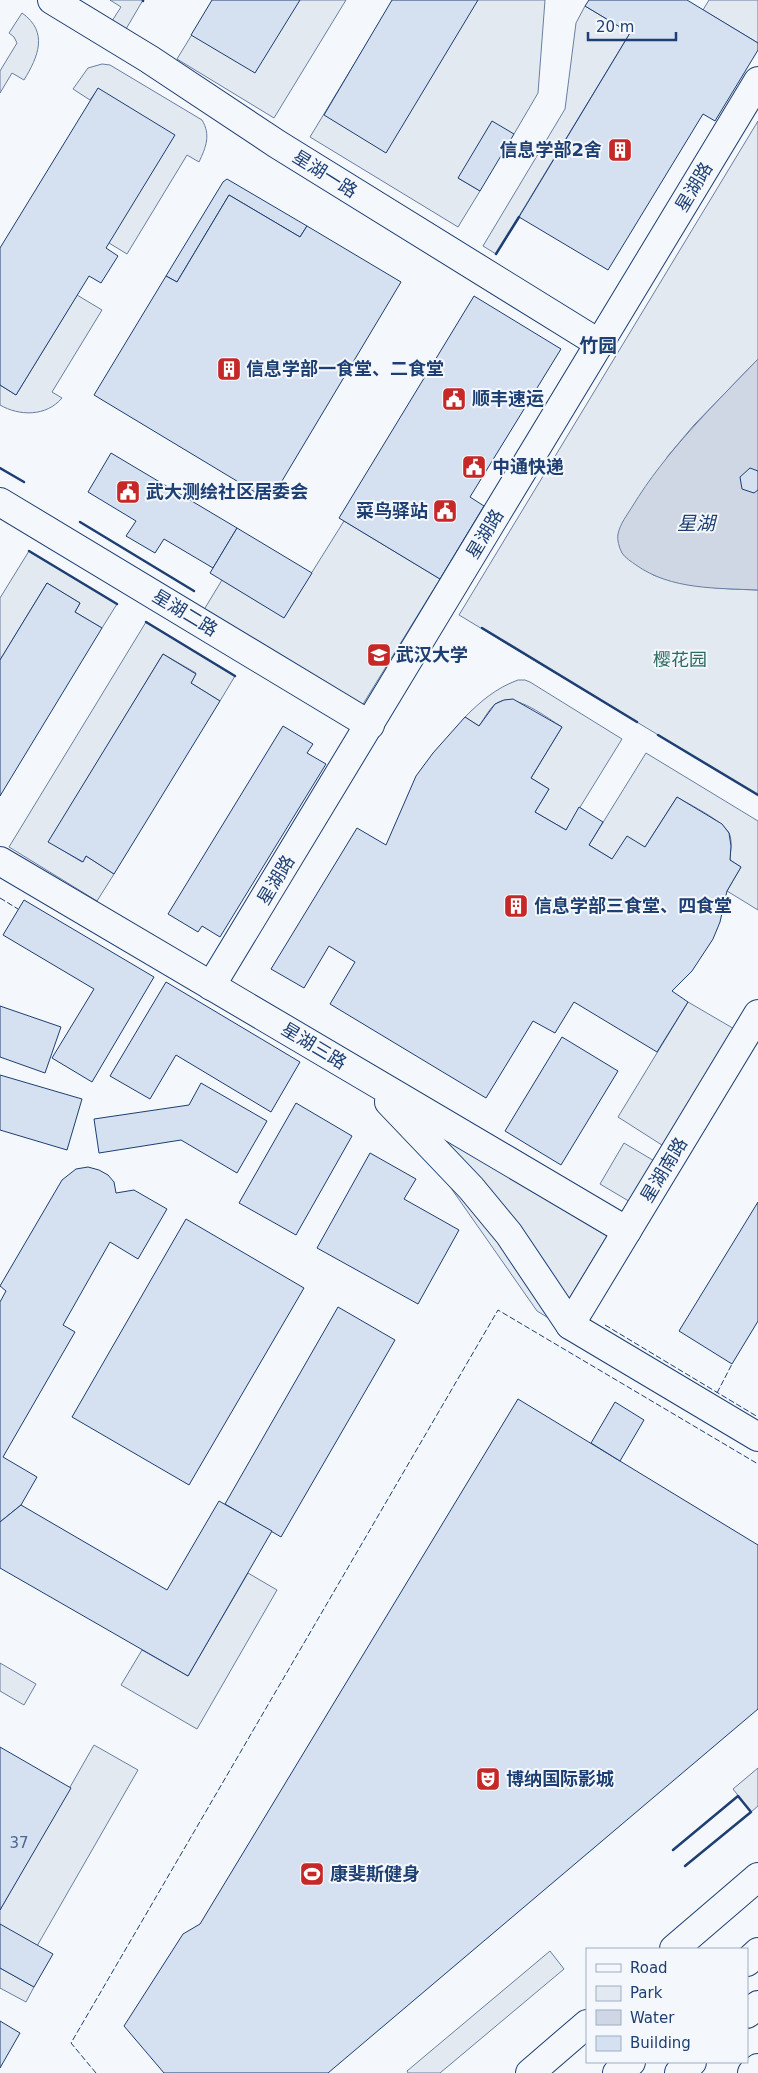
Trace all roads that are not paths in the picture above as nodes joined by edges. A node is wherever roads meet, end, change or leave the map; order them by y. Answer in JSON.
{"nodes":[{"id":1,"x":52,"y":0,"type":"edge"},
{"id":2,"x":758,"y":81,"type":"edge"},
{"id":3,"x":600,"y":344,"type":"junction"},
{"id":4,"x":0,"y":502,"type":"edge"},
{"id":5,"x":370,"y":725,"type":"junction"},
{"id":6,"x":0,"y":861,"type":"edge"},
{"id":7,"x":211,"y":986,"type":"junction"},
{"id":8,"x":758,"y":1014,"type":"edge"},
{"id":9,"x":352,"y":1069,"type":"junction"},
{"id":10,"x":627,"y":1231,"type":"junction"},
{"id":11,"x":570,"y":1325,"type":"junction"},
{"id":12,"x":758,"y":1438,"type":"edge"},
{"id":13,"x":758,"y":1877,"type":"edge"},
{"id":14,"x":675,"y":1948,"type":"edge"},
{"id":15,"x":758,"y":1952,"type":"edge"},
{"id":16,"x":748,"y":1961,"type":"edge"},
{"id":17,"x":758,"y":2005,"type":"edge"},
{"id":18,"x":748,"y":2013,"type":"edge"},
{"id":19,"x":586,"y":2025,"type":"edge"},
{"id":20,"x":630,"y":2063,"type":"edge"},
{"id":21,"x":691,"y":2063,"type":"edge"},
{"id":22,"x":530,"y":2073,"type":"edge"},
{"id":23,"x":618,"y":2073,"type":"edge"},
{"id":24,"x":679,"y":2073,"type":"edge"}],
"edges":[{"from":1,"to":3,"type":"main road","name":"星湖一路"},
{"from":2,"to":3,"type":"main road","name":"星湖路"},
{"from":3,"to":5,"type":"main road","name":"星湖路"},
{"from":4,"to":5,"type":"main road","name":"星湖二路"},
{"from":5,"to":7,"type":"main road","name":"星湖路"},
{"from":6,"to":7,"type":"main road","name":"星湖三路"},
{"from":7,"to":9,"type":"main road","name":"星湖三路"},
{"from":8,"to":10,"type":"main road","name":"星湖南路"},
{"from":9,"to":10,"type":"main road","name":"星湖三路"},
{"from":9,"to":11,"type":"main road"},
{"from":10,"to":11,"type":"main road","name":"星湖南路"},
{"from":11,"to":12,"type":"main road"},
{"from":13,"to":14,"type":"main road"},
{"from":15,"to":16,"type":"main road"},
{"from":17,"to":18,"type":"main road"},
{"from":19,"to":22,"type":"main road"},
{"from":20,"to":23,"type":"main road"},
{"from":21,"to":24,"type":"main road"}]}
